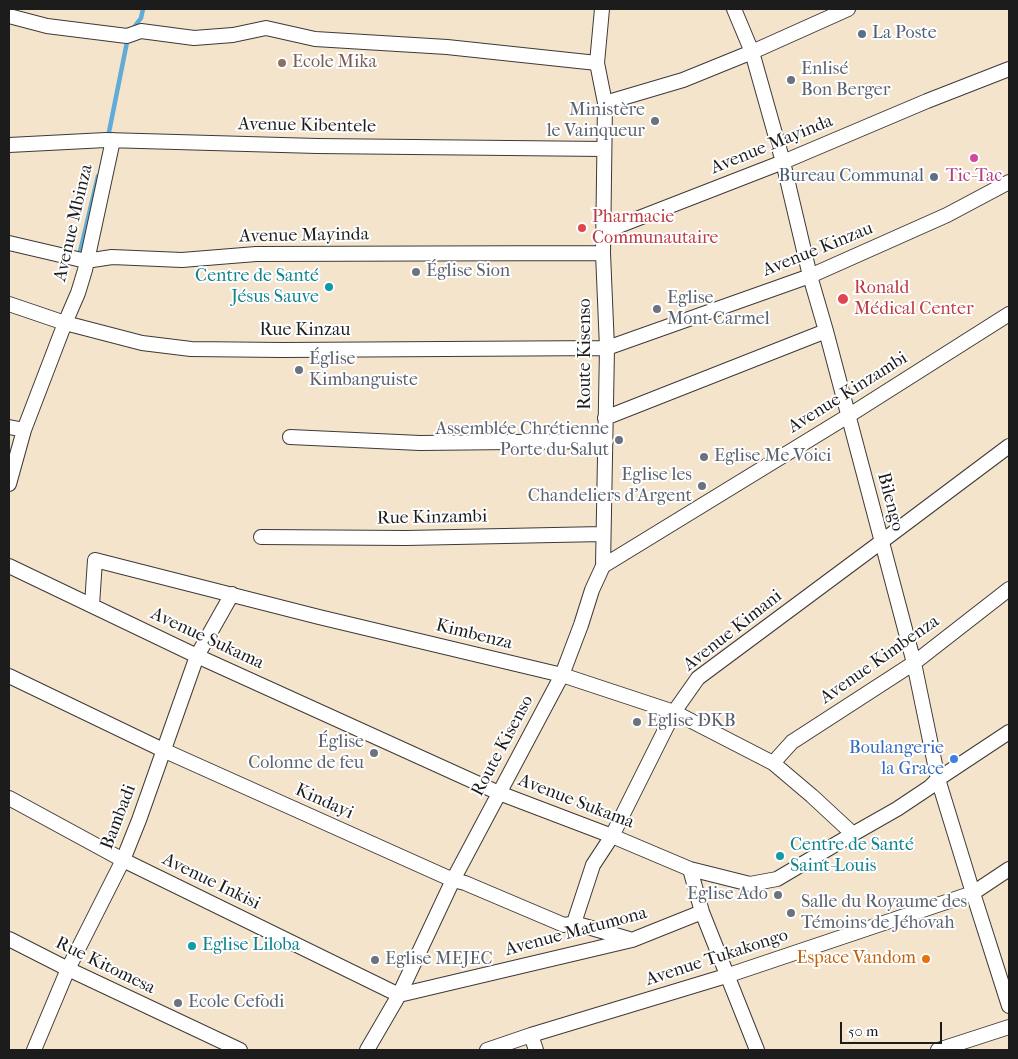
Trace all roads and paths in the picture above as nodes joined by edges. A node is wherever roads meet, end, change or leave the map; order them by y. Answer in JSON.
{"nodes":[{"id":1,"x":602,"y":9,"type":"edge"},
{"id":2,"x":734,"y":9,"type":"edge"},
{"id":3,"x":848,"y":9,"type":"edge"},
{"id":4,"x":9,"y":16,"type":"edge"},
{"id":5,"x":752,"y":52,"type":"junction"},
{"id":6,"x":597,"y":63,"type":"junction"},
{"id":7,"x":1009,"y":69,"type":"edge"},
{"id":8,"x":604,"y":103,"type":"junction"},
{"id":9,"x":115,"y":140,"type":"junction"},
{"id":10,"x":9,"y":146,"type":"edge"},
{"id":11,"x":604,"y":149,"type":"junction"},
{"id":12,"x":783,"y":162,"type":"junction"},
{"id":13,"x":1009,"y":182,"type":"edge"},
{"id":14,"x":603,"y":232,"type":"junction"},
{"id":15,"x":9,"y":243,"type":"edge"},
{"id":16,"x":603,"y":253,"type":"junction"},
{"id":17,"x":86,"y":261,"type":"junction"},
{"id":18,"x":810,"y":276,"type":"junction"},
{"id":19,"x":9,"y":304,"type":"edge"},
{"id":20,"x":1009,"y":314,"type":"edge"},
{"id":21,"x":65,"y":323,"type":"junction"},
{"id":22,"x":826,"y":331,"type":"junction"},
{"id":23,"x":607,"y":348,"type":"junction"},
{"id":24,"x":848,"y":416,"type":"junction"},
{"id":25,"x":605,"y":418,"type":"junction"},
{"id":26,"x":9,"y":427,"type":"edge"},
{"id":27,"x":24,"y":430,"type":"junction"},
{"id":28,"x":290,"y":437,"type":"dead end"},
{"id":29,"x":606,"y":441,"type":"junction"},
{"id":30,"x":1009,"y":446,"type":"edge"},
{"id":31,"x":9,"y":484,"type":"edge"},
{"id":32,"x":603,"y":534,"type":"junction"},
{"id":33,"x":261,"y":537,"type":"dead end"},
{"id":34,"x":882,"y":542,"type":"junction"},
{"id":35,"x":9,"y":566,"type":"edge"},
{"id":36,"x":603,"y":566,"type":"junction"},
{"id":37,"x":1009,"y":589,"type":"edge"},
{"id":38,"x":232,"y":594,"type":"junction"},
{"id":39,"x":92,"y":605,"type":"junction"},
{"id":40,"x":197,"y":656,"type":"junction"},
{"id":41,"x":914,"y":663,"type":"junction"},
{"id":42,"x":562,"y":675,"type":"junction"},
{"id":43,"x":9,"y":676,"type":"edge"},
{"id":44,"x":674,"y":712,"type":"junction"},
{"id":45,"x":1009,"y":732,"type":"edge"},
{"id":46,"x":163,"y":750,"type":"junction"},
{"id":47,"x":772,"y":763,"type":"junction"},
{"id":48,"x":938,"y":779,"type":"junction"},
{"id":49,"x":499,"y":793,"type":"junction"},
{"id":50,"x":9,"y":798,"type":"edge"},
{"id":51,"x":853,"y":834,"type":"junction"},
{"id":52,"x":612,"y":836,"type":"junction"},
{"id":53,"x":124,"y":860,"type":"junction"},
{"id":54,"x":690,"y":869,"type":"junction"},
{"id":55,"x":1009,"y":869,"type":"edge"},
{"id":56,"x":453,"y":880,"type":"junction"},
{"id":57,"x":973,"y":893,"type":"junction"},
{"id":58,"x":702,"y":912,"type":"junction"},
{"id":59,"x":574,"y":923,"type":"junction"},
{"id":60,"x":9,"y":939,"type":"edge"},
{"id":61,"x":632,"y":940,"type":"junction"},
{"id":62,"x":68,"y":969,"type":"junction"},
{"id":63,"x":726,"y":976,"type":"junction"},
{"id":64,"x":399,"y":995,"type":"junction"},
{"id":65,"x":1009,"y":1006,"type":"edge"},
{"id":66,"x":1009,"y":1027,"type":"edge"},
{"id":67,"x":531,"y":1035,"type":"junction"},
{"id":68,"x":34,"y":1050,"type":"edge"},
{"id":69,"x":240,"y":1050,"type":"edge"},
{"id":70,"x":367,"y":1050,"type":"edge"},
{"id":71,"x":487,"y":1050,"type":"edge"},
{"id":72,"x":536,"y":1050,"type":"edge"},
{"id":73,"x":757,"y":1050,"type":"edge"},
{"id":74,"x":938,"y":1050,"type":"edge"}],
"edges":[{"from":1,"to":6,"type":"street","name":"Route Kisenso"},
{"from":2,"to":5,"type":"street","name":"Bilengo"},
{"from":3,"to":5,"type":"street"},
{"from":4,"to":6,"type":"street"},
{"from":5,"to":8,"type":"street"},
{"from":5,"to":12,"type":"street","name":"Bilengo"},
{"from":6,"to":8,"type":"street","name":"Route Kisenso"},
{"from":7,"to":12,"type":"street","name":"Avenue Mayinda"},
{"from":8,"to":11,"type":"street","name":"Route Kisenso"},
{"from":9,"to":10,"type":"street","name":"Avenue Kibentele"},
{"from":9,"to":11,"type":"street","name":"Avenue Kibentele"},
{"from":9,"to":17,"type":"street","name":"Avenue Mbinza"},
{"from":11,"to":14,"type":"street","name":"Route Kisenso"},
{"from":12,"to":14,"type":"street","name":"Avenue Mayinda"},
{"from":12,"to":18,"type":"street","name":"Bilengo"},
{"from":13,"to":18,"type":"street","name":"Avenue Kinzau"},
{"from":14,"to":16,"type":"street","name":"Route Kisenso"},
{"from":15,"to":17,"type":"street","name":"Avenue Mayinda"},
{"from":16,"to":17,"type":"street","name":"Avenue Mayinda"},
{"from":16,"to":23,"type":"street","name":"Route Kisenso"},
{"from":17,"to":21,"type":"street","name":"Avenue Mbinza"},
{"from":18,"to":22,"type":"street","name":"Bilengo"},
{"from":18,"to":23,"type":"street","name":"Avenue Kinzau"},
{"from":19,"to":21,"type":"street","name":"Rue Kinzau"},
{"from":20,"to":24,"type":"street","name":"Avenue Kinzambi"},
{"from":21,"to":23,"type":"street","name":"Rue Kinzau"},
{"from":21,"to":27,"type":"street","name":"Avenue Mbinza"},
{"from":22,"to":24,"type":"street","name":"Bilengo"},
{"from":22,"to":25,"type":"street"},
{"from":23,"to":25,"type":"street","name":"Route Kisenso"},
{"from":24,"to":34,"type":"street","name":"Bilengo"},
{"from":24,"to":36,"type":"street","name":"Avenue Kinzambi"},
{"from":25,"to":29,"type":"street","name":"Route Kisenso"},
{"from":26,"to":27,"type":"street"},
{"from":27,"to":31,"type":"street","name":"Avenue Mbinza"},
{"from":28,"to":29,"type":"street"},
{"from":29,"to":32,"type":"street","name":"Route Kisenso"},
{"from":30,"to":34,"type":"street","name":"Avenue Kimani"},
{"from":32,"to":33,"type":"street","name":"Rue Kinzambi"},
{"from":32,"to":36,"type":"street","name":"Route Kisenso"},
{"from":34,"to":41,"type":"street","name":"Bilengo"},
{"from":34,"to":44,"type":"street","name":"Avenue Kimani"},
{"from":35,"to":39,"type":"street","name":"Avenue Sukama"},
{"from":36,"to":42,"type":"street","name":"Route Kisenso"},
{"from":37,"to":41,"type":"street","name":"Avenue Kimbenza"},
{"from":38,"to":39,"type":"street","name":"Kimbenza"},
{"from":38,"to":40,"type":"street","name":"Bambadi"},
{"from":38,"to":42,"type":"street","name":"Kimbenza"},
{"from":39,"to":40,"type":"street","name":"Avenue Sukama"},
{"from":40,"to":46,"type":"street","name":"Bambadi"},
{"from":40,"to":49,"type":"street","name":"Avenue Sukama"},
{"from":41,"to":47,"type":"street","name":"Avenue Kimbenza"},
{"from":41,"to":48,"type":"street","name":"Bilengo"},
{"from":42,"to":44,"type":"street","name":"Kimbenza"},
{"from":42,"to":49,"type":"street","name":"Route Kisenso"},
{"from":43,"to":46,"type":"street","name":"Kindayi"},
{"from":44,"to":47,"type":"street","name":"Kimbenza"},
{"from":44,"to":52,"type":"street","name":"Avenue Kimani"},
{"from":45,"to":48,"type":"street","name":"Avenue Sukama"},
{"from":46,"to":53,"type":"street","name":"Bambadi"},
{"from":46,"to":56,"type":"street","name":"Kindayi"},
{"from":47,"to":51,"type":"street","name":"Kimbenza"},
{"from":48,"to":51,"type":"street","name":"Avenue Sukama"},
{"from":48,"to":57,"type":"street","name":"Bilengo"},
{"from":49,"to":52,"type":"street","name":"Avenue Sukama"},
{"from":49,"to":56,"type":"street","name":"Route Kisenso"},
{"from":50,"to":53,"type":"street","name":"Avenue Inkisi"},
{"from":51,"to":54,"type":"street","name":"Avenue Sukama"},
{"from":52,"to":54,"type":"street","name":"Avenue Sukama"},
{"from":52,"to":59,"type":"street","name":"Avenue Kimani"},
{"from":53,"to":62,"type":"street","name":"Bambadi"},
{"from":53,"to":64,"type":"street","name":"Avenue Inkisi"},
{"from":54,"to":58,"type":"street"},
{"from":55,"to":57,"type":"street","name":"Avenue Tukakongo"},
{"from":56,"to":59,"type":"street","name":"Kindayi"},
{"from":56,"to":64,"type":"street","name":"Route Kisenso"},
{"from":57,"to":63,"type":"street","name":"Avenue Tukakongo"},
{"from":57,"to":65,"type":"street","name":"Bilengo"},
{"from":58,"to":61,"type":"street","name":"Avenue Matumona"},
{"from":58,"to":63,"type":"street"},
{"from":59,"to":61,"type":"street","name":"Kindayi"},
{"from":60,"to":62,"type":"street","name":"Rue Kitomesa"},
{"from":61,"to":64,"type":"street","name":"Avenue Matumona"},
{"from":62,"to":68,"type":"street","name":"Bambadi"},
{"from":62,"to":69,"type":"street","name":"Rue Kitomesa"},
{"from":63,"to":67,"type":"street","name":"Avenue Tukakongo"},
{"from":63,"to":73,"type":"street"},
{"from":64,"to":70,"type":"street","name":"Route Kisenso"},
{"from":66,"to":74,"type":"street"},
{"from":67,"to":71,"type":"street","name":"Avenue Tukakongo"},
{"from":67,"to":72,"type":"street"}]}
